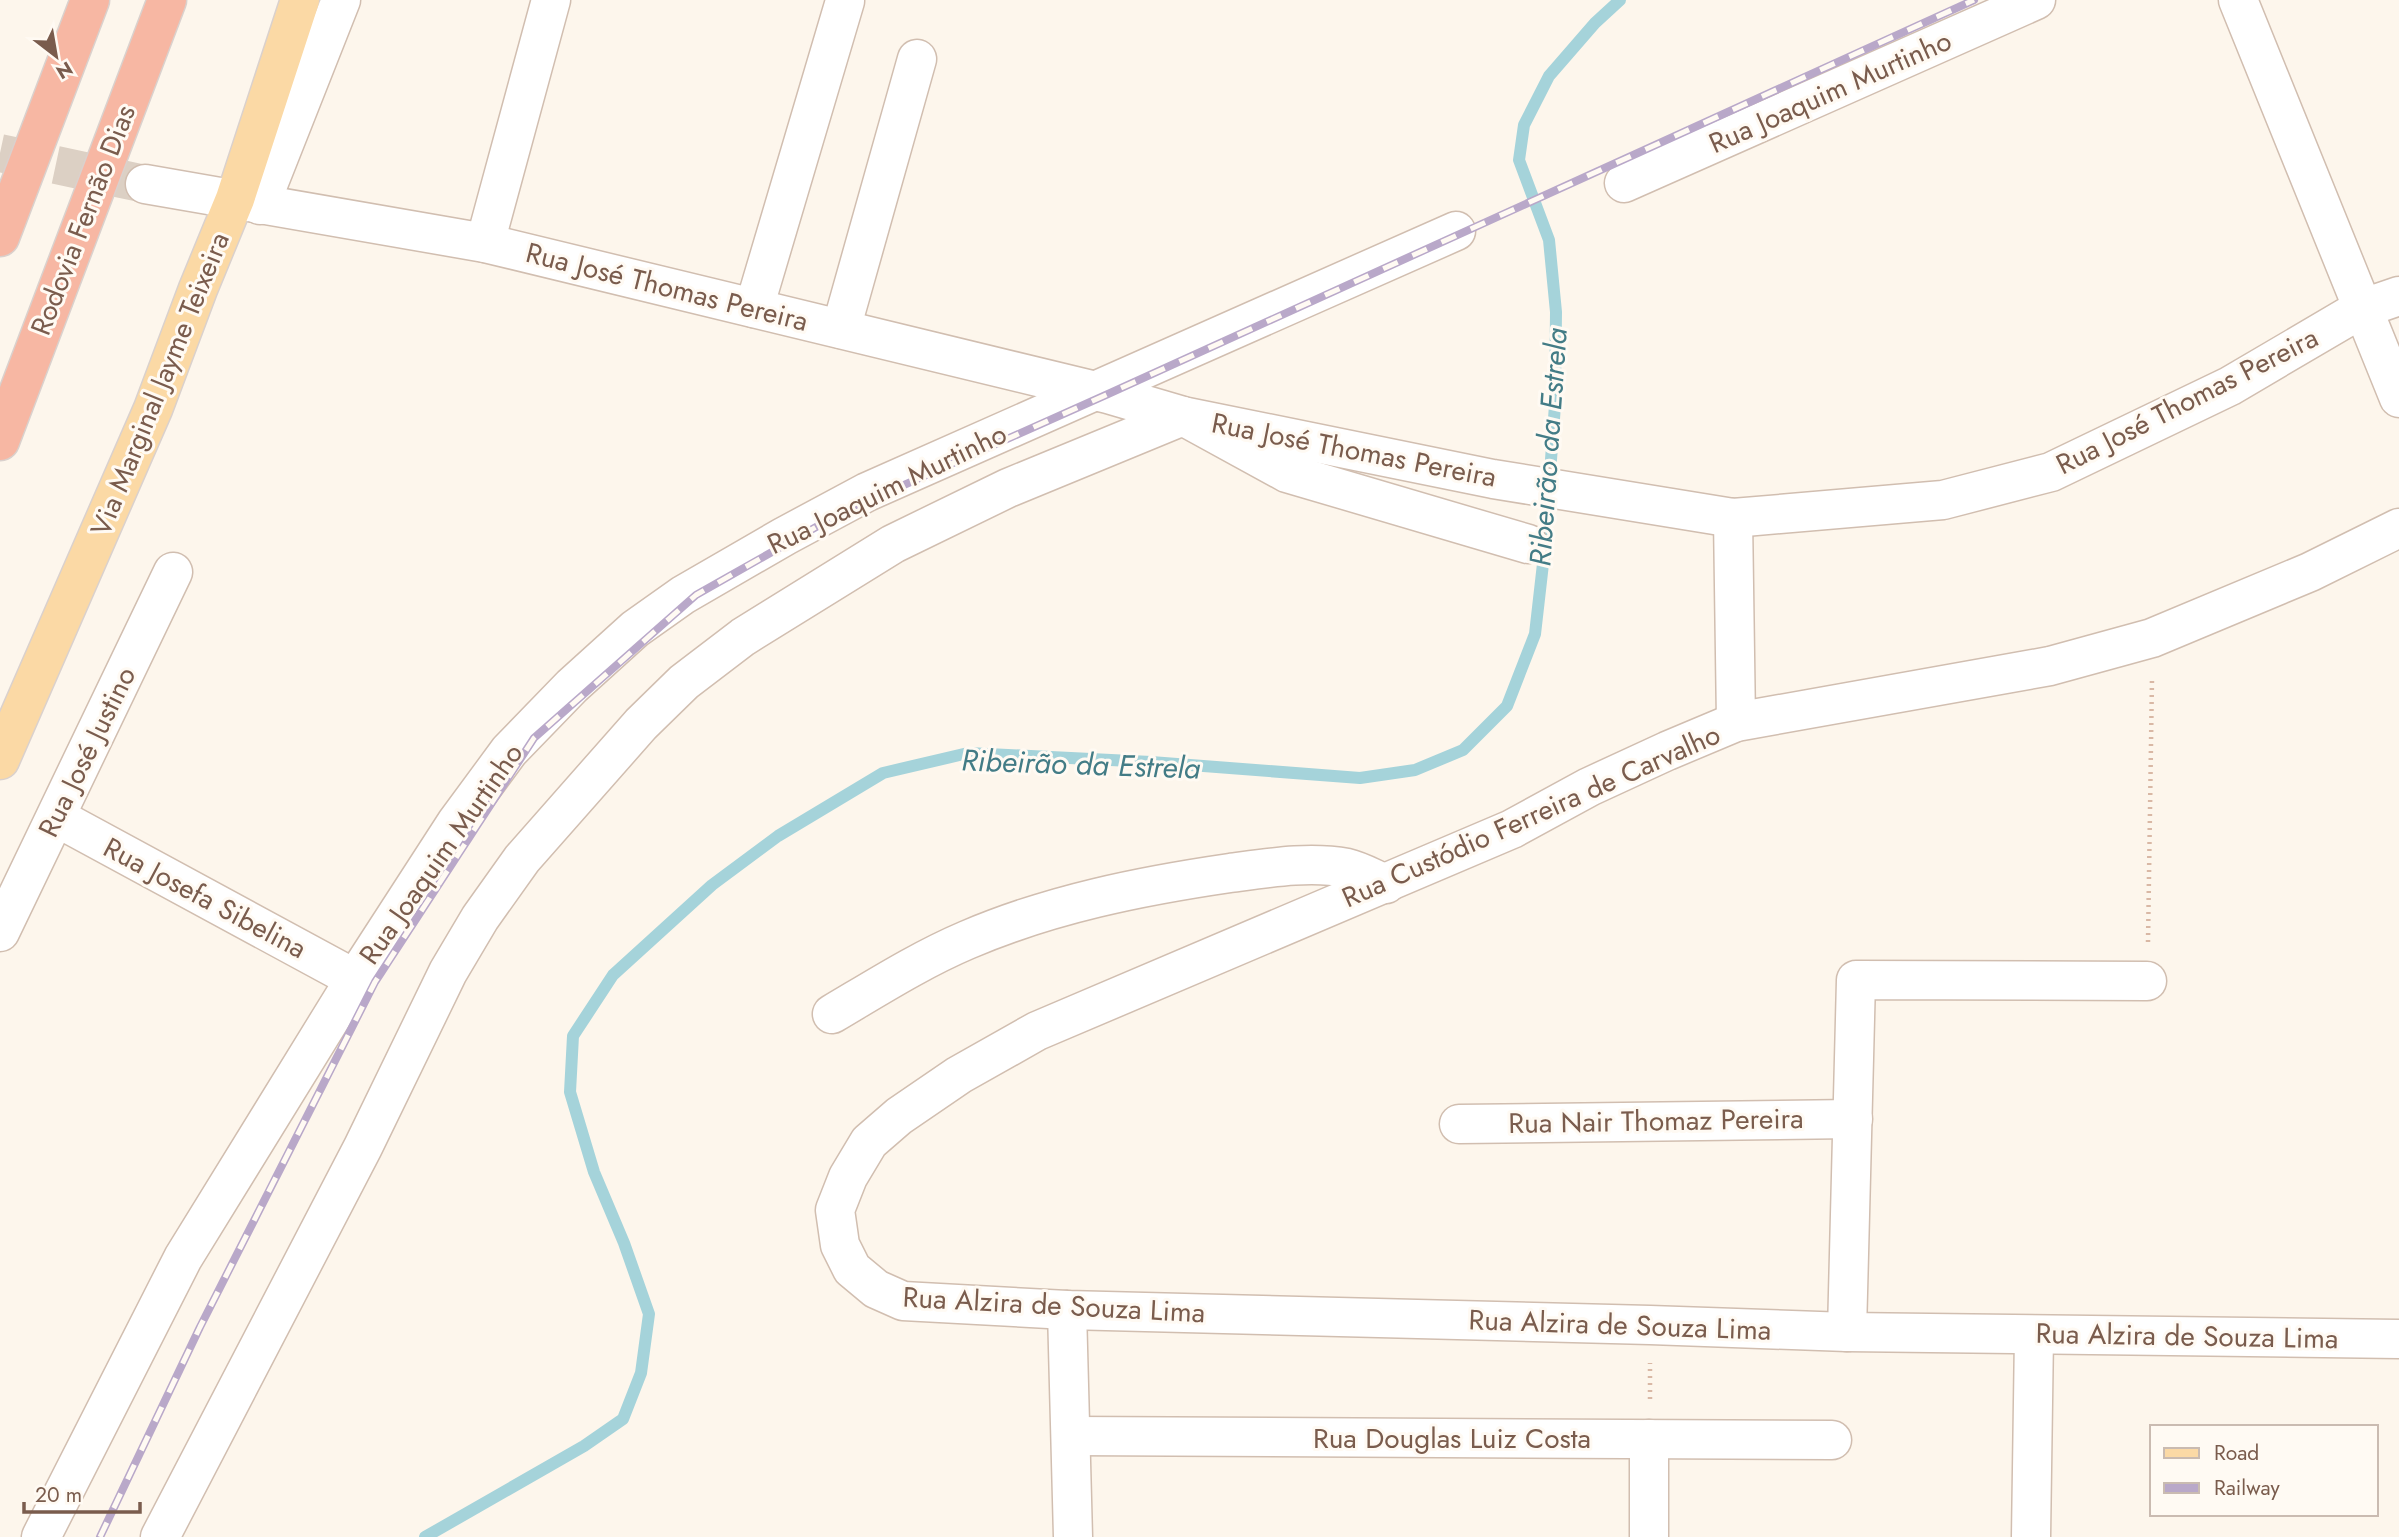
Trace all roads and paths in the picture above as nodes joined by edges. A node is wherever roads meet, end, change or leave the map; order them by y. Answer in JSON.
{"nodes":[{"id":1,"x":90,"y":0,"type":"edge"},
{"id":2,"x":167,"y":0,"type":"edge"},
{"id":3,"x":300,"y":0,"type":"edge"},
{"id":4,"x":341,"y":0,"type":"edge"},
{"id":5,"x":551,"y":0,"type":"edge"},
{"id":6,"x":2036,"y":0,"type":"edge"},
{"id":7,"x":2238,"y":0,"type":"edge"},
{"id":8,"x":845,"y":1,"type":"edge"},
{"id":9,"x":917,"y":59,"type":"dead end"},
{"id":10,"x":1624,"y":183,"type":"dead end"},
{"id":11,"x":145,"y":184,"type":"tunnel mouth"},
{"id":12,"x":248,"y":202,"type":"junction"},
{"id":13,"x":1456,"y":231,"type":"dead end"},
{"id":14,"x":0,"y":237,"type":"edge"},
{"id":15,"x":485,"y":243,"type":"junction"},
{"id":16,"x":2399,"y":296,"type":"edge"},
{"id":17,"x":754,"y":308,"type":"junction"},
{"id":18,"x":2361,"y":309,"type":"junction"},
{"id":19,"x":841,"y":329,"type":"junction"},
{"id":20,"x":1095,"y":391,"type":"junction"},
{"id":21,"x":2399,"y":398,"type":"edge"},
{"id":22,"x":1183,"y":416,"type":"junction"},
{"id":23,"x":0,"y":441,"type":"edge"},
{"id":24,"x":1733,"y":518,"type":"junction"},
{"id":25,"x":2399,"y":528,"type":"edge"},
{"id":26,"x":1528,"y":544,"type":"dead end"},
{"id":27,"x":173,"y":572,"type":"dead end"},
{"id":28,"x":2152,"y":638,"type":"junction"},
{"id":29,"x":1736,"y":722,"type":"junction"},
{"id":30,"x":0,"y":760,"type":"edge"},
{"id":31,"x":56,"y":817,"type":"junction"},
{"id":32,"x":1386,"y":884,"type":"junction"},
{"id":33,"x":0,"y":932,"type":"edge"},
{"id":34,"x":355,"y":979,"type":"junction"},
{"id":35,"x":2147,"y":981,"type":"joint"},
{"id":36,"x":831,"y":1014,"type":"dead end"},
{"id":37,"x":1853,"y":1119,"type":"junction"},
{"id":38,"x":1459,"y":1124,"type":"dead end"},
{"id":39,"x":852,"y":1269,"type":"joint"},
{"id":40,"x":1067,"y":1310,"type":"junction"},
{"id":41,"x":1650,"y":1325,"type":"junction"},
{"id":42,"x":1847,"y":1332,"type":"junction"},
{"id":43,"x":2034,"y":1335,"type":"junction"},
{"id":44,"x":2399,"y":1339,"type":"edge"},
{"id":45,"x":1071,"y":1436,"type":"junction"},
{"id":46,"x":1649,"y":1439,"type":"junction"},
{"id":47,"x":1832,"y":1440,"type":"dead end"},
{"id":48,"x":41,"y":1537,"type":"edge"},
{"id":49,"x":160,"y":1537,"type":"edge"},
{"id":50,"x":1073,"y":1537,"type":"edge"},
{"id":51,"x":1649,"y":1537,"type":"edge"},
{"id":52,"x":2031,"y":1537,"type":"edge"}],
"edges":[{"from":1,"to":14,"type":"highway"},
{"from":2,"to":23,"type":"highway","name":"Rodovia Fernão Dias"},
{"from":3,"to":12,"type":"main road","name":"Via Marginal Jayme Teixeira"},
{"from":4,"to":12,"type":"street"},
{"from":5,"to":15,"type":"street"},
{"from":6,"to":10,"type":"street","name":"Rua Joaquim Murtinho"},
{"from":7,"to":18,"type":"street"},
{"from":8,"to":17,"type":"street"},
{"from":9,"to":19,"type":"street"},
{"from":11,"to":12,"type":"street","name":"Rua José Thomas Pereira"},
{"from":12,"to":15,"type":"street","name":"Rua José Thomas Pereira"},
{"from":12,"to":30,"type":"main road","name":"Via Marginal Jayme Teixeira"},
{"from":13,"to":20,"type":"street","name":"Rua Joaquim Murtinho"},
{"from":15,"to":17,"type":"street","name":"Rua José Thomas Pereira"},
{"from":16,"to":18,"type":"street","name":"Rua José Thomas Pereira"},
{"from":17,"to":19,"type":"street","name":"Rua José Thomas Pereira"},
{"from":18,"to":21,"type":"street"},
{"from":18,"to":24,"type":"street","name":"Rua José Thomas Pereira"},
{"from":19,"to":20,"type":"street","name":"Rua José Thomas Pereira"},
{"from":20,"to":22,"type":"street","name":"Rua José Thomas Pereira"},
{"from":20,"to":34,"type":"street","name":"Rua Joaquim Murtinho"},
{"from":22,"to":24,"type":"street","name":"Rua José Thomas Pereira"},
{"from":22,"to":26,"type":"street","name":"Rua José Thomas Pereira"},
{"from":22,"to":49,"type":"street","name":"Rua Joaquim Murtinho"},
{"from":24,"to":29,"type":"street"},
{"from":25,"to":28,"type":"street","name":"Rua Custódio Ferreira de Carvalho"},
{"from":27,"to":31,"type":"street","name":"Rua José Justino"},
{"from":28,"to":29,"type":"street","name":"Rua Custódio Ferreira de Carvalho"},
{"from":28,"to":35,"type":"path"},
{"from":29,"to":32,"type":"street","name":"Rua Custódio Ferreira de Carvalho"},
{"from":31,"to":33,"type":"street","name":"Rua José Justino"},
{"from":31,"to":34,"type":"street","name":"Rua Josefa Sibelina"},
{"from":32,"to":36,"type":"street"},
{"from":32,"to":39,"type":"street","name":"Rua Custódio Ferreira de Carvalho"},
{"from":34,"to":48,"type":"street","name":"Rua Joaquim Murtinho"},
{"from":35,"to":37,"type":"street"},
{"from":37,"to":38,"type":"street","name":"Rua Nair Thomaz Pereira"},
{"from":37,"to":42,"type":"street"},
{"from":39,"to":40,"type":"street","name":"Rua Alzira de Souza Lima"},
{"from":40,"to":41,"type":"street","name":"Rua Alzira de Souza Lima"},
{"from":40,"to":45,"type":"street"},
{"from":41,"to":42,"type":"street","name":"Rua Alzira de Souza Lima"},
{"from":41,"to":46,"type":"path"},
{"from":42,"to":43,"type":"street","name":"Rua Alzira de Souza Lima"},
{"from":43,"to":44,"type":"street","name":"Rua Alzira de Souza Lima"},
{"from":43,"to":52,"type":"street"},
{"from":45,"to":46,"type":"street","name":"Rua Douglas Luiz Costa"},
{"from":45,"to":50,"type":"street"},
{"from":46,"to":47,"type":"street","name":"Rua Douglas Luiz Costa"},
{"from":46,"to":51,"type":"street"}]}
